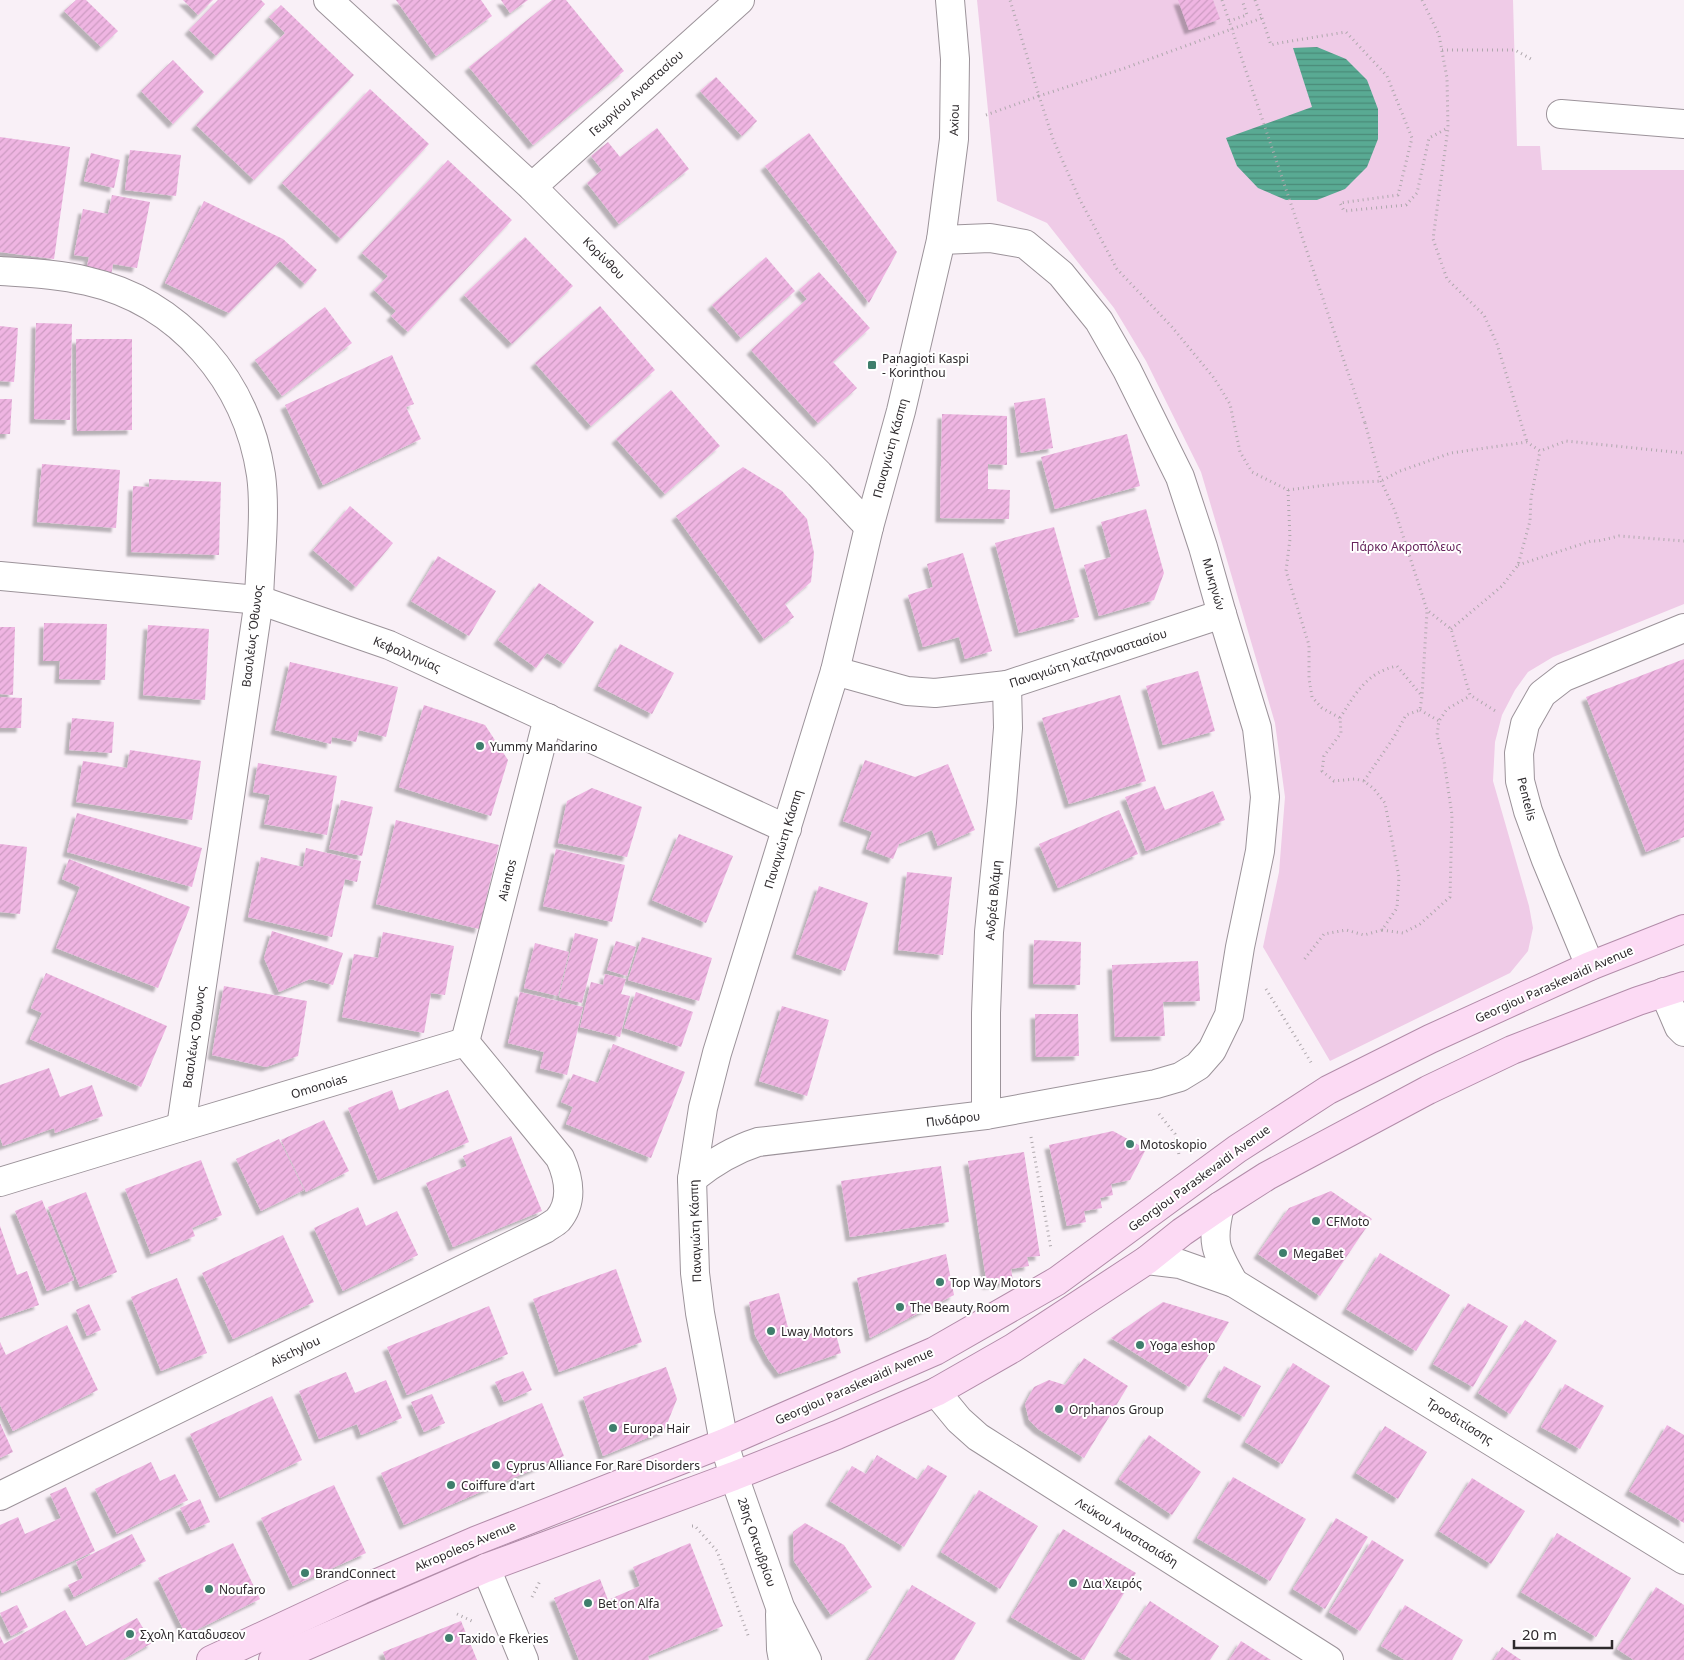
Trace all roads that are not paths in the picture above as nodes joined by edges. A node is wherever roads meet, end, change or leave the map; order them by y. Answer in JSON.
{"nodes":[{"id":1,"x":328,"y":0,"type":"edge"},
{"id":2,"x":740,"y":0,"type":"edge"},
{"id":3,"x":950,"y":0,"type":"edge"},
{"id":4,"x":1561,"y":114,"type":"dead end"},
{"id":5,"x":1684,"y":124,"type":"edge"},
{"id":6,"x":532,"y":187,"type":"junction"},
{"id":7,"x":941,"y":240,"type":"junction"},
{"id":8,"x":0,"y":272,"type":"edge"},
{"id":9,"x":869,"y":527,"type":"junction"},
{"id":10,"x":0,"y":576,"type":"edge"},
{"id":11,"x":259,"y":600,"type":"junction"},
{"id":12,"x":1222,"y":614,"type":"junction"},
{"id":13,"x":1684,"y":628,"type":"edge"},
{"id":14,"x":835,"y":671,"type":"junction"},
{"id":15,"x":1007,"y":685,"type":"junction"},
{"id":16,"x":548,"y":718,"type":"junction"},
{"id":17,"x":787,"y":829,"type":"junction"},
{"id":18,"x":1684,"y":929,"type":"edge"},
{"id":19,"x":1590,"y":966,"type":"junction"},
{"id":20,"x":1674,"y":989,"type":"edge"},
{"id":21,"x":1684,"y":1032,"type":"edge"},
{"id":22,"x":465,"y":1042,"type":"junction"},
{"id":23,"x":1212,"y":1050,"type":"joint"},
{"id":24,"x":986,"y":1115,"type":"junction"},
{"id":25,"x":181,"y":1127,"type":"junction"},
{"id":26,"x":692,"y":1180,"type":"junction"},
{"id":27,"x":0,"y":1182,"type":"edge"},
{"id":28,"x":1220,"y":1206,"type":"junction"},
{"id":29,"x":1147,"y":1260,"type":"junction"},
{"id":30,"x":1234,"y":1283,"type":"junction"},
{"id":31,"x":936,"y":1392,"type":"junction"},
{"id":32,"x":724,"y":1442,"type":"junction"},
{"id":33,"x":734,"y":1476,"type":"junction"},
{"id":34,"x":0,"y":1496,"type":"edge"},
{"id":35,"x":1684,"y":1560,"type":"edge"},
{"id":36,"x":486,"y":1568,"type":"junction"},
{"id":37,"x":780,"y":1607,"type":"junction"},
{"id":38,"x":210,"y":1660,"type":"edge"},
{"id":39,"x":273,"y":1660,"type":"edge"},
{"id":40,"x":524,"y":1660,"type":"edge"},
{"id":41,"x":783,"y":1660,"type":"edge"},
{"id":42,"x":807,"y":1660,"type":"edge"},
{"id":43,"x":1329,"y":1660,"type":"edge"}],
"edges":[{"from":1,"to":6,"type":"street","name":"Κορίνθου"},
{"from":2,"to":6,"type":"street","name":"Γεωργίου Αναστασίου"},
{"from":3,"to":7,"type":"street","name":"Axiou"},
{"from":4,"to":5,"type":"street"},
{"from":6,"to":9,"type":"street","name":"Κορίνθου"},
{"from":7,"to":9,"type":"street","name":"Παναγιώτη Κάσπη"},
{"from":7,"to":12,"type":"street","name":"Μυκηνών"},
{"from":8,"to":11,"type":"street","name":"Βασιλέως Όθωνος"},
{"from":9,"to":14,"type":"street","name":"Παναγιώτη Κάσπη"},
{"from":10,"to":11,"type":"street","name":"Κεφαλληνίας"},
{"from":11,"to":16,"type":"street","name":"Κεφαλληνίας"},
{"from":11,"to":25,"type":"street","name":"Βασιλέως Όθωνος"},
{"from":12,"to":15,"type":"street","name":"Παναγιώτη Χατζηαναστασίου"},
{"from":12,"to":23,"type":"street","name":"Μυκηνών"},
{"from":13,"to":19,"type":"street","name":"Pentelis"},
{"from":14,"to":15,"type":"street","name":"Παναγιώτη Χατζηαναστασίου"},
{"from":14,"to":17,"type":"street","name":"Παναγιώτη Κάσπη"},
{"from":15,"to":24,"type":"street","name":"Ανδρέα Βλάμη"},
{"from":16,"to":17,"type":"street","name":"Κεφαλληνίας"},
{"from":16,"to":22,"type":"street","name":"Aiantos"},
{"from":17,"to":26,"type":"street","name":"Παναγιώτη Κάσπη"},
{"from":18,"to":19,"type":"main road","name":"Georgiou Paraskevaidi Avenue"},
{"from":19,"to":32,"type":"main road","name":"Georgiou Paraskevaidi Avenue"},
{"from":20,"to":21,"type":"street"},
{"from":20,"to":28,"type":"main road"},
{"from":22,"to":25,"type":"street","name":"Omonoias"},
{"from":22,"to":34,"type":"street","name":"Aischylou"},
{"from":23,"to":24,"type":"street","name":"Πινδάρου"},
{"from":24,"to":26,"type":"street","name":"Πινδάρου"},
{"from":25,"to":27,"type":"street","name":"Omonoias"},
{"from":26,"to":32,"type":"street","name":"Παναγιώτη Κάσπη"},
{"from":28,"to":29,"type":"main road"},
{"from":28,"to":30,"type":"street"},
{"from":29,"to":30,"type":"street","name":"Τροοδιτίσσης"},
{"from":29,"to":31,"type":"main road"},
{"from":30,"to":35,"type":"street","name":"Τροοδιτίσσης"},
{"from":31,"to":33,"type":"main road"},
{"from":31,"to":43,"type":"street","name":"Λεύκου Αναστασιάδη"},
{"from":32,"to":33,"type":"street","name":"Παναγιώτη Κάσπη"},
{"from":32,"to":38,"type":"main road","name":"Akropoleos Avenue"},
{"from":33,"to":36,"type":"main road"},
{"from":33,"to":37,"type":"street","name":"28ης Οκτωβρίου"},
{"from":36,"to":39,"type":"main road"},
{"from":36,"to":40,"type":"street"},
{"from":37,"to":41,"type":"street","name":"28ης Οκτωβρίου"},
{"from":37,"to":42,"type":"street","name":"28ης Οκτωβρίου"}]}
